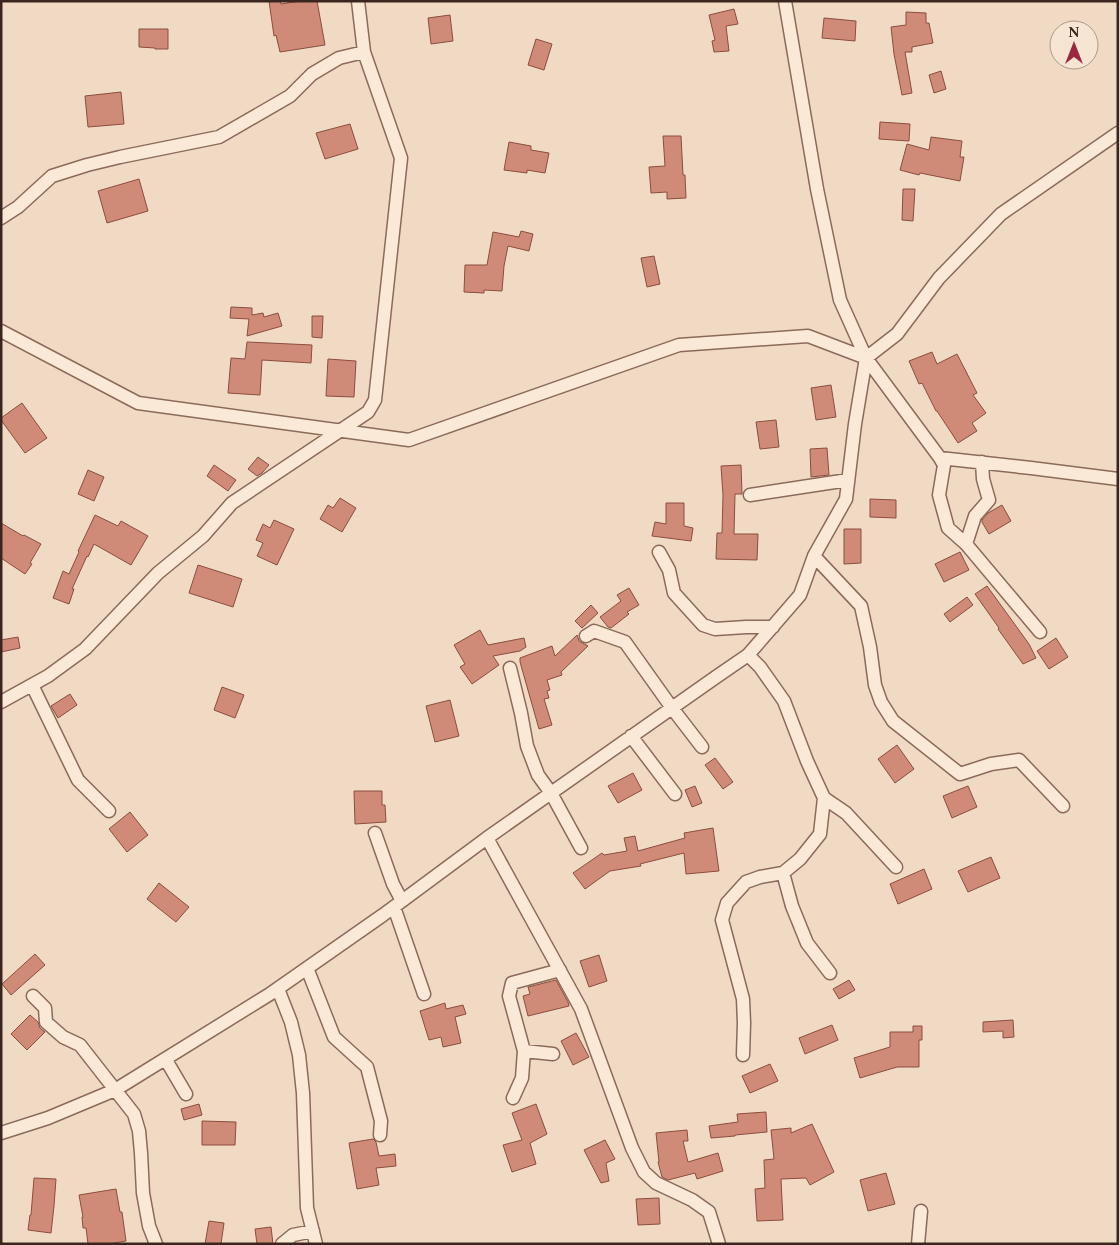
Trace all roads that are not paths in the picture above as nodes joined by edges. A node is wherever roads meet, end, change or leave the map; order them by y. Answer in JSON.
{"nodes":[{"id":1,"x":358,"y":1,"type":"edge"},
{"id":2,"x":785,"y":1,"type":"edge"},
{"id":3,"x":364,"y":52,"type":"junction"},
{"id":4,"x":1118,"y":133,"type":"edge"},
{"id":5,"x":1,"y":218,"type":"edge"},
{"id":6,"x":1,"y":331,"type":"edge"},
{"id":7,"x":866,"y":358,"type":"junction"},
{"id":8,"x":340,"y":430,"type":"junction"},
{"id":9,"x":940,"y":458,"type":"junction"},
{"id":10,"x":982,"y":462,"type":"junction"},
{"id":11,"x":1118,"y":479,"type":"edge"},
{"id":12,"x":848,"y":480,"type":"junction"},
{"id":13,"x":750,"y":495,"type":"dead end"},
{"id":14,"x":966,"y":544,"type":"junction"},
{"id":15,"x":658,"y":552,"type":"dead end"},
{"id":16,"x":814,"y":556,"type":"junction"},
{"id":17,"x":773,"y":627,"type":"junction"},
{"id":18,"x":1040,"y":632,"type":"dead end"},
{"id":19,"x":586,"y":636,"type":"dead end"},
{"id":20,"x":748,"y":655,"type":"junction"},
{"id":21,"x":510,"y":668,"type":"dead end"},
{"id":22,"x":32,"y":685,"type":"junction"},
{"id":23,"x":1,"y":702,"type":"edge"},
{"id":24,"x":672,"y":708,"type":"junction"},
{"id":25,"x":631,"y":736,"type":"junction"},
{"id":26,"x":702,"y":747,"type":"dead end"},
{"id":27,"x":551,"y":793,"type":"junction"},
{"id":28,"x":675,"y":794,"type":"dead end"},
{"id":29,"x":824,"y":798,"type":"junction"},
{"id":30,"x":1063,"y":806,"type":"dead end"},
{"id":31,"x":109,"y":811,"type":"dead end"},
{"id":32,"x":375,"y":833,"type":"dead end"},
{"id":33,"x":487,"y":838,"type":"junction"},
{"id":34,"x":581,"y":848,"type":"dead end"},
{"id":35,"x":896,"y":867,"type":"dead end"},
{"id":36,"x":783,"y":873,"type":"junction"},
{"id":37,"x":398,"y":904,"type":"junction"},
{"id":38,"x":307,"y":968,"type":"junction"},
{"id":39,"x":560,"y":970,"type":"junction"},
{"id":40,"x":830,"y":973,"type":"dead end"},
{"id":41,"x":278,"y":989,"type":"junction"},
{"id":42,"x":424,"y":994,"type":"dead end"},
{"id":43,"x":33,"y":996,"type":"dead end"},
{"id":44,"x":524,"y":1051,"type":"junction"},
{"id":45,"x":553,"y":1054,"type":"dead end"},
{"id":46,"x":743,"y":1055,"type":"dead end"},
{"id":47,"x":166,"y":1060,"type":"junction"},
{"id":48,"x":114,"y":1090,"type":"junction"},
{"id":49,"x":186,"y":1094,"type":"dead end"},
{"id":50,"x":513,"y":1098,"type":"dead end"},
{"id":51,"x":2,"y":1133,"type":"edge"},
{"id":52,"x":380,"y":1135,"type":"dead end"},
{"id":53,"x":921,"y":1211,"type":"dead end"},
{"id":54,"x":315,"y":1238,"type":"edge"},
{"id":55,"x":156,"y":1244,"type":"edge"},
{"id":56,"x":282,"y":1244,"type":"edge"},
{"id":57,"x":720,"y":1244,"type":"edge"},
{"id":58,"x":918,"y":1244,"type":"edge"}],
"edges":[{"from":1,"to":3,"type":"street"},
{"from":2,"to":7,"type":"street"},
{"from":3,"to":5,"type":"street"},
{"from":3,"to":8,"type":"street"},
{"from":4,"to":7,"type":"street"},
{"from":6,"to":8,"type":"street"},
{"from":7,"to":8,"type":"street"},
{"from":7,"to":9,"type":"street"},
{"from":7,"to":12,"type":"street"},
{"from":8,"to":22,"type":"street"},
{"from":9,"to":10,"type":"street"},
{"from":9,"to":14,"type":"street"},
{"from":10,"to":11,"type":"street"},
{"from":10,"to":14,"type":"street"},
{"from":12,"to":13,"type":"street"},
{"from":12,"to":16,"type":"street"},
{"from":14,"to":18,"type":"street"},
{"from":15,"to":17,"type":"street"},
{"from":16,"to":17,"type":"street"},
{"from":16,"to":30,"type":"street"},
{"from":17,"to":20,"type":"street"},
{"from":19,"to":24,"type":"street"},
{"from":20,"to":24,"type":"street"},
{"from":20,"to":29,"type":"street"},
{"from":21,"to":27,"type":"street"},
{"from":22,"to":23,"type":"street"},
{"from":22,"to":31,"type":"street"},
{"from":24,"to":25,"type":"street"},
{"from":24,"to":26,"type":"street"},
{"from":25,"to":27,"type":"street"},
{"from":25,"to":28,"type":"street"},
{"from":27,"to":33,"type":"street"},
{"from":27,"to":34,"type":"street"},
{"from":29,"to":35,"type":"street"},
{"from":29,"to":36,"type":"street"},
{"from":32,"to":37,"type":"street"},
{"from":33,"to":37,"type":"street"},
{"from":33,"to":39,"type":"street"},
{"from":36,"to":40,"type":"street"},
{"from":36,"to":46,"type":"street"},
{"from":37,"to":38,"type":"street"},
{"from":37,"to":42,"type":"street"},
{"from":38,"to":41,"type":"street"},
{"from":38,"to":52,"type":"street"},
{"from":39,"to":44,"type":"street"},
{"from":39,"to":57,"type":"street"},
{"from":41,"to":47,"type":"street"},
{"from":41,"to":54,"type":"street"},
{"from":43,"to":48,"type":"street"},
{"from":44,"to":45,"type":"street"},
{"from":44,"to":50,"type":"street"},
{"from":47,"to":48,"type":"street"},
{"from":47,"to":49,"type":"street"},
{"from":48,"to":51,"type":"street"},
{"from":48,"to":55,"type":"street"},
{"from":53,"to":58,"type":"street"},
{"from":54,"to":56,"type":"street"}]}
